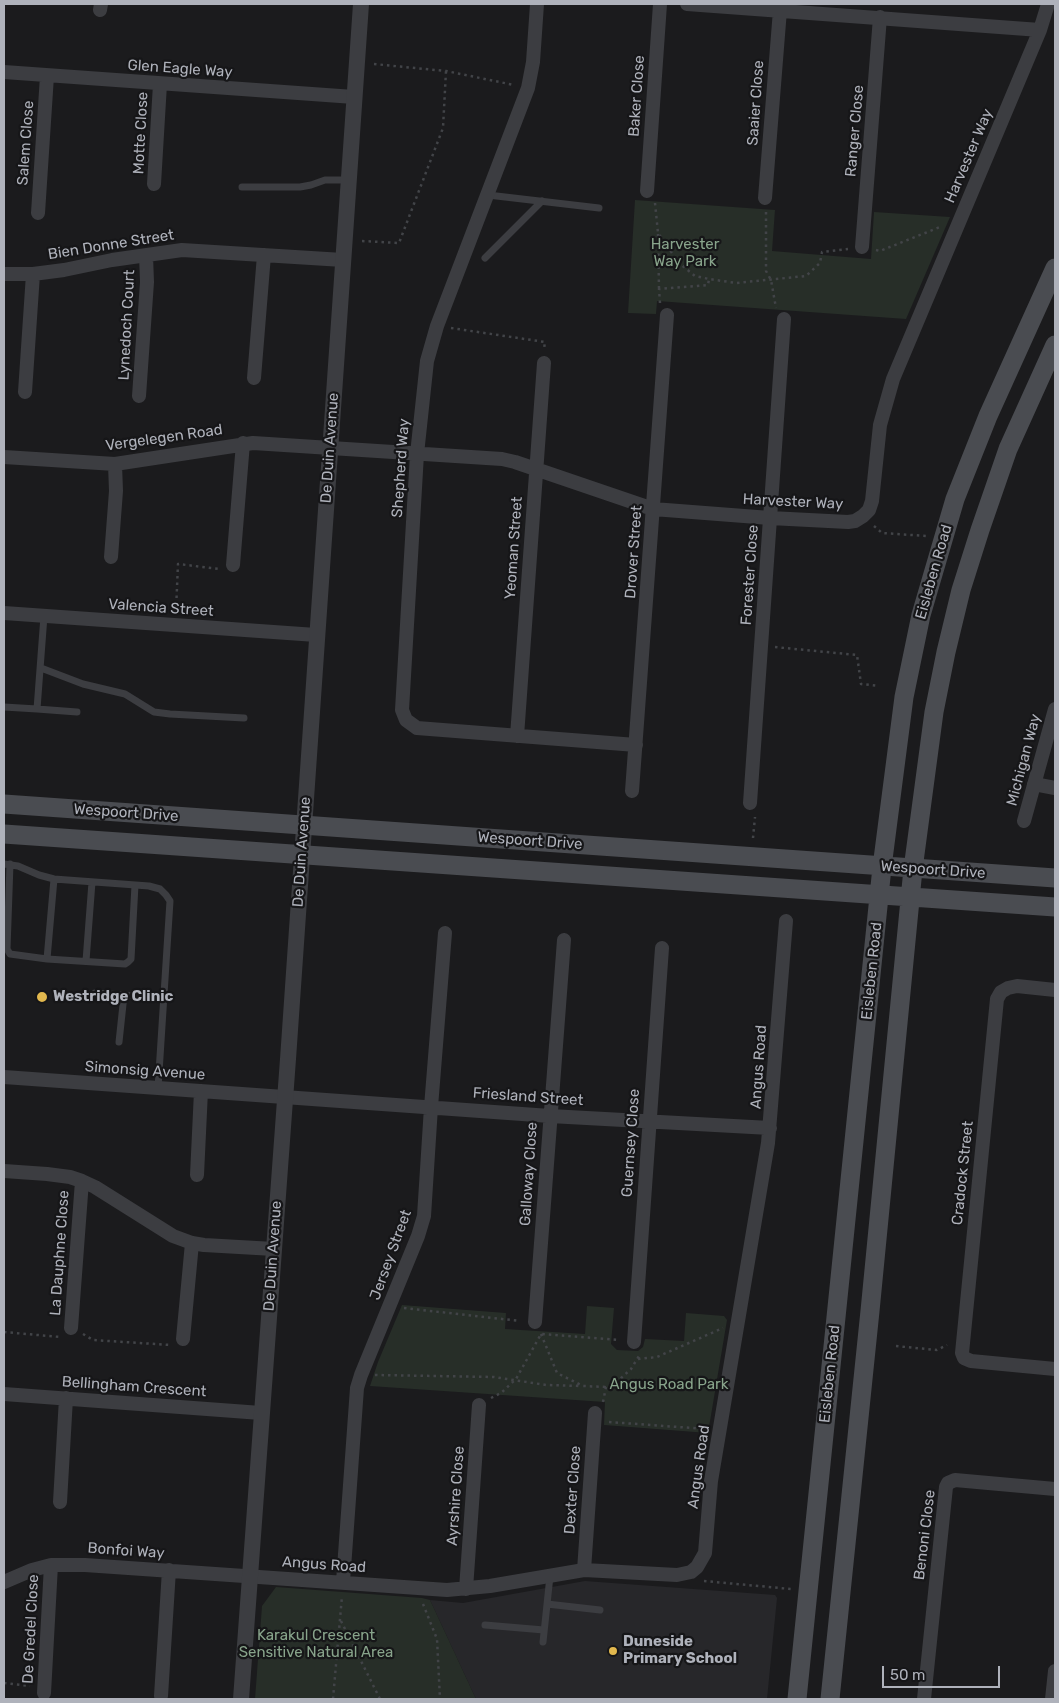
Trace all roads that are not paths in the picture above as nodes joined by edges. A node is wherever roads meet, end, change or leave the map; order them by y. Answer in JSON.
{"nodes":[{"id":1,"x":361,"y":4,"type":"edge"},
{"id":2,"x":537,"y":4,"type":"edge"},
{"id":3,"x":660,"y":4,"type":"edge"},
{"id":4,"x":687,"y":4,"type":"edge"},
{"id":5,"x":1048,"y":4,"type":"edge"},
{"id":6,"x":780,"y":10,"type":"junction"},
{"id":7,"x":880,"y":17,"type":"junction"},
{"id":8,"x":1040,"y":30,"type":"junction"},
{"id":9,"x":4,"y":72,"type":"edge"},
{"id":10,"x":47,"y":76,"type":"junction"},
{"id":11,"x":160,"y":84,"type":"junction"},
{"id":12,"x":354,"y":97,"type":"junction"},
{"id":13,"x":348,"y":180,"type":"junction"},
{"id":14,"x":154,"y":184,"type":"dead end"},
{"id":15,"x":242,"y":186,"type":"dead end"},
{"id":16,"x":647,"y":191,"type":"road end"},
{"id":17,"x":488,"y":195,"type":"junction"},
{"id":18,"x":766,"y":198,"type":"road end"},
{"id":19,"x":542,"y":201,"type":"junction"},
{"id":20,"x":599,"y":208,"type":"dead end"},
{"id":21,"x":38,"y":213,"type":"dead end"},
{"id":22,"x":862,"y":247,"type":"road end"},
{"id":23,"x":146,"y":255,"type":"junction"},
{"id":24,"x":264,"y":255,"type":"junction"},
{"id":25,"x":484,"y":258,"type":"dead end"},
{"id":26,"x":343,"y":260,"type":"junction"},
{"id":27,"x":1055,"y":268,"type":"edge"},
{"id":28,"x":4,"y":274,"type":"edge"},
{"id":29,"x":33,"y":274,"type":"junction"},
{"id":30,"x":667,"y":315,"type":"road end"},
{"id":31,"x":784,"y":319,"type":"road end"},
{"id":32,"x":1055,"y":345,"type":"edge"},
{"id":33,"x":544,"y":363,"type":"road end"},
{"id":34,"x":254,"y":378,"type":"dead end"},
{"id":35,"x":25,"y":392,"type":"dead end"},
{"id":36,"x":139,"y":396,"type":"dead end"},
{"id":37,"x":243,"y":443,"type":"junction"},
{"id":38,"x":330,"y":448,"type":"junction"},
{"id":39,"x":418,"y":454,"type":"junction"},
{"id":40,"x":4,"y":457,"type":"edge"},
{"id":41,"x":115,"y":464,"type":"junction"},
{"id":42,"x":536,"y":470,"type":"junction"},
{"id":43,"x":653,"y":509,"type":"junction"},
{"id":44,"x":770,"y":518,"type":"junction"},
{"id":45,"x":112,"y":557,"type":"dead end"},
{"id":46,"x":233,"y":565,"type":"road end"},
{"id":47,"x":4,"y":612,"type":"edge"},
{"id":48,"x":44,"y":616,"type":"junction"},
{"id":49,"x":316,"y":635,"type":"junction"},
{"id":50,"x":40,"y":668,"type":"junction"},
{"id":51,"x":4,"y":707,"type":"edge"},
{"id":52,"x":37,"y":709,"type":"junction"},
{"id":53,"x":1055,"y":709,"type":"edge"},
{"id":54,"x":77,"y":712,"type":"dead end"},
{"id":55,"x":244,"y":718,"type":"dead end"},
{"id":56,"x":517,"y":736,"type":"junction"},
{"id":57,"x":636,"y":745,"type":"junction"},
{"id":58,"x":1034,"y":784,"type":"junction"},
{"id":59,"x":1055,"y":788,"type":"edge"},
{"id":60,"x":632,"y":791,"type":"dead end"},
{"id":61,"x":4,"y":804,"type":"edge"},
{"id":62,"x":752,"y":806,"type":"road end"},
{"id":63,"x":1024,"y":821,"type":"dead end"},
{"id":64,"x":304,"y":825,"type":"junction"},
{"id":65,"x":4,"y":834,"type":"edge"},
{"id":66,"x":301,"y":855,"type":"junction"},
{"id":67,"x":7,"y":864,"type":"edge"},
{"id":68,"x":882,"y":867,"type":"junction"},
{"id":69,"x":913,"y":869,"type":"junction"},
{"id":70,"x":1055,"y":878,"type":"edge"},
{"id":71,"x":54,"y":880,"type":"junction"},
{"id":72,"x":92,"y":882,"type":"junction"},
{"id":73,"x":135,"y":885,"type":"junction"},
{"id":74,"x":879,"y":895,"type":"junction"},
{"id":75,"x":911,"y":897,"type":"junction"},
{"id":76,"x":1055,"y":907,"type":"edge"},
{"id":77,"x":786,"y":921,"type":"dead end"},
{"id":78,"x":445,"y":933,"type":"dead end"},
{"id":79,"x":564,"y":940,"type":"dead end"},
{"id":80,"x":662,"y":948,"type":"dead end"},
{"id":81,"x":47,"y":959,"type":"junction"},
{"id":82,"x":86,"y":961,"type":"junction"},
{"id":83,"x":1055,"y":990,"type":"edge"},
{"id":84,"x":95,"y":993,"type":"dead end"},
{"id":85,"x":124,"y":995,"type":"junction"},
{"id":86,"x":164,"y":998,"type":"junction"},
{"id":87,"x":119,"y":1042,"type":"dead end"},
{"id":88,"x":4,"y":1077,"type":"edge"},
{"id":89,"x":158,"y":1088,"type":"junction"},
{"id":90,"x":201,"y":1091,"type":"junction"},
{"id":91,"x":284,"y":1097,"type":"junction"},
{"id":92,"x":431,"y":1107,"type":"junction"},
{"id":93,"x":550,"y":1116,"type":"junction"},
{"id":94,"x":649,"y":1122,"type":"junction"},
{"id":95,"x":770,"y":1128,"type":"junction"},
{"id":96,"x":4,"y":1171,"type":"edge"},
{"id":97,"x":197,"y":1175,"type":"dead end"},
{"id":98,"x":82,"y":1181,"type":"junction"},
{"id":99,"x":192,"y":1243,"type":"junction"},
{"id":100,"x":274,"y":1249,"type":"junction"},
{"id":101,"x":70,"y":1328,"type":"road end"},
{"id":102,"x":538,"y":1328,"type":"road end"},
{"id":103,"x":183,"y":1338,"type":"road end"},
{"id":104,"x":634,"y":1342,"type":"road end"},
{"id":105,"x":1055,"y":1369,"type":"edge"},
{"id":106,"x":4,"y":1394,"type":"edge"},
{"id":107,"x":66,"y":1398,"type":"junction"},
{"id":108,"x":479,"y":1405,"type":"road end"},
{"id":109,"x":261,"y":1413,"type":"junction"},
{"id":110,"x":594,"y":1417,"type":"road end"},
{"id":111,"x":1055,"y":1489,"type":"edge"},
{"id":112,"x":60,"y":1502,"type":"dead end"},
{"id":113,"x":51,"y":1565,"type":"junction"},
{"id":114,"x":169,"y":1570,"type":"junction"},
{"id":115,"x":584,"y":1570,"type":"junction"},
{"id":116,"x":250,"y":1576,"type":"junction"},
{"id":117,"x":550,"y":1576,"type":"junction"},
{"id":118,"x":4,"y":1582,"type":"edge"},
{"id":119,"x":343,"y":1582,"type":"junction"},
{"id":120,"x":466,"y":1589,"type":"junction"},
{"id":121,"x":548,"y":1604,"type":"junction"},
{"id":122,"x":600,"y":1610,"type":"dead end"},
{"id":123,"x":485,"y":1625,"type":"dead end"},
{"id":124,"x":544,"y":1630,"type":"junction"},
{"id":125,"x":543,"y":1642,"type":"dead end"},
{"id":126,"x":1055,"y":1671,"type":"edge"},
{"id":127,"x":44,"y":1690,"type":"road end"},
{"id":128,"x":161,"y":1696,"type":"dead end"},
{"id":129,"x":241,"y":1699,"type":"edge"},
{"id":130,"x":797,"y":1699,"type":"edge"},
{"id":131,"x":830,"y":1699,"type":"edge"},
{"id":132,"x":924,"y":1699,"type":"edge"},
{"id":133,"x":1052,"y":1699,"type":"edge"}],
"edges":[{"from":1,"to":12,"type":"street","name":"De Duin Avenue"},
{"from":2,"to":17,"type":"street","name":"Shepherd Way"},
{"from":3,"to":16,"type":"street","name":"Baker Close"},
{"from":4,"to":6,"type":"street"},
{"from":5,"to":8,"type":"street","name":"Harvester Way"},
{"from":6,"to":7,"type":"street"},
{"from":6,"to":18,"type":"street","name":"Saaier Close"},
{"from":7,"to":8,"type":"street"},
{"from":7,"to":22,"type":"street","name":"Ranger Close"},
{"from":8,"to":44,"type":"street","name":"Harvester Way"},
{"from":9,"to":10,"type":"street","name":"Glen Eagle Way"},
{"from":10,"to":11,"type":"street","name":"Glen Eagle Way"},
{"from":10,"to":21,"type":"street","name":"Salem Close"},
{"from":11,"to":12,"type":"street","name":"Glen Eagle Way"},
{"from":11,"to":14,"type":"street","name":"Motte Close"},
{"from":12,"to":13,"type":"street","name":"De Duin Avenue"},
{"from":13,"to":15,"type":"lane"},
{"from":13,"to":26,"type":"street","name":"De Duin Avenue"},
{"from":17,"to":19,"type":"lane"},
{"from":17,"to":39,"type":"street","name":"Shepherd Way"},
{"from":19,"to":20,"type":"lane"},
{"from":19,"to":25,"type":"lane"},
{"from":23,"to":24,"type":"street","name":"Bien Donne Street"},
{"from":23,"to":29,"type":"street","name":"Bien Donne Street"},
{"from":23,"to":36,"type":"street","name":"Lynedoch Court"},
{"from":24,"to":26,"type":"street","name":"Bien Donne Street"},
{"from":24,"to":34,"type":"street"},
{"from":26,"to":38,"type":"street","name":"De Duin Avenue"},
{"from":27,"to":68,"type":"main road","name":"Eisleben Road"},
{"from":28,"to":29,"type":"street","name":"Bien Donne Street"},
{"from":29,"to":35,"type":"street"},
{"from":30,"to":43,"type":"street","name":"Drover Street"},
{"from":31,"to":44,"type":"street","name":"Forester Close"},
{"from":32,"to":69,"type":"main road","name":"Eisleben Road"},
{"from":33,"to":42,"type":"street","name":"Yeoman Street"},
{"from":37,"to":38,"type":"street","name":"Vergelegen Road"},
{"from":37,"to":41,"type":"street","name":"Vergelegen Road"},
{"from":37,"to":46,"type":"street"},
{"from":38,"to":39,"type":"street","name":"Harvester Way"},
{"from":38,"to":49,"type":"street","name":"De Duin Avenue"},
{"from":39,"to":42,"type":"street","name":"Harvester Way"},
{"from":39,"to":56,"type":"street","name":"Shepherd Way"},
{"from":40,"to":41,"type":"street","name":"Vergelegen Road"},
{"from":41,"to":45,"type":"street"},
{"from":42,"to":43,"type":"street","name":"Harvester Way"},
{"from":42,"to":56,"type":"street","name":"Yeoman Street"},
{"from":43,"to":44,"type":"street","name":"Harvester Way"},
{"from":43,"to":57,"type":"street","name":"Drover Street"},
{"from":44,"to":62,"type":"street","name":"Forester Close"},
{"from":47,"to":48,"type":"street","name":"Valencia Street"},
{"from":48,"to":49,"type":"street","name":"Valencia Street"},
{"from":48,"to":50,"type":"lane"},
{"from":49,"to":64,"type":"street","name":"De Duin Avenue"},
{"from":50,"to":52,"type":"lane"},
{"from":50,"to":55,"type":"lane"},
{"from":51,"to":52,"type":"lane"},
{"from":52,"to":54,"type":"lane"},
{"from":53,"to":58,"type":"street","name":"Michigan Way"},
{"from":56,"to":57,"type":"street","name":"Shepherd Way"},
{"from":57,"to":60,"type":"street","name":"Drover Street"},
{"from":58,"to":59,"type":"street"},
{"from":58,"to":63,"type":"street","name":"Michigan Way"},
{"from":61,"to":64,"type":"main road","name":"Wespoort Drive"},
{"from":64,"to":66,"type":"street","name":"De Duin Avenue"},
{"from":64,"to":68,"type":"main road","name":"Wespoort Drive"},
{"from":65,"to":66,"type":"main road","name":"Wespoort Drive"},
{"from":66,"to":74,"type":"main road","name":"Wespoort Drive"},
{"from":66,"to":91,"type":"street","name":"De Duin Avenue"},
{"from":67,"to":71,"type":"lane"},
{"from":67,"to":81,"type":"lane"},
{"from":68,"to":69,"type":"main road","name":"Wespoort Drive"},
{"from":68,"to":74,"type":"main road","name":"Eisleben Road"},
{"from":69,"to":70,"type":"main road","name":"Wespoort Drive"},
{"from":69,"to":75,"type":"main road","name":"Eisleben Road"},
{"from":71,"to":72,"type":"lane"},
{"from":71,"to":81,"type":"lane"},
{"from":72,"to":73,"type":"lane"},
{"from":72,"to":82,"type":"lane"},
{"from":73,"to":82,"type":"lane"},
{"from":73,"to":86,"type":"lane"},
{"from":74,"to":75,"type":"main road","name":"Wespoort Drive"},
{"from":74,"to":130,"type":"main road","name":"Eisleben Road"},
{"from":75,"to":76,"type":"main road","name":"Wespoort Drive"},
{"from":75,"to":131,"type":"main road","name":"Eisleben Road"},
{"from":77,"to":95,"type":"street","name":"Angus Road"},
{"from":78,"to":92,"type":"street","name":"Jersey Street"},
{"from":79,"to":93,"type":"street","name":"Galloway Close"},
{"from":80,"to":94,"type":"street","name":"Guernsey Close"},
{"from":81,"to":82,"type":"lane"},
{"from":83,"to":105,"type":"street","name":"Cradock Street"},
{"from":84,"to":85,"type":"lane"},
{"from":85,"to":86,"type":"lane"},
{"from":85,"to":87,"type":"lane"},
{"from":86,"to":89,"type":"lane"},
{"from":88,"to":89,"type":"street","name":"Simonsig Avenue"},
{"from":89,"to":90,"type":"street","name":"Simonsig Avenue"},
{"from":90,"to":91,"type":"street","name":"Simonsig Avenue"},
{"from":90,"to":97,"type":"street"},
{"from":91,"to":92,"type":"street","name":"Friesland Street"},
{"from":91,"to":100,"type":"street","name":"De Duin Avenue"},
{"from":92,"to":93,"type":"street","name":"Friesland Street"},
{"from":92,"to":119,"type":"street","name":"Jersey Street"},
{"from":93,"to":94,"type":"street","name":"Friesland Street"},
{"from":93,"to":102,"type":"street","name":"Galloway Close"},
{"from":94,"to":95,"type":"street","name":"Friesland Street"},
{"from":94,"to":104,"type":"street","name":"Guernsey Close"},
{"from":95,"to":115,"type":"street","name":"Angus Road"},
{"from":96,"to":98,"type":"street"},
{"from":98,"to":99,"type":"street"},
{"from":98,"to":101,"type":"street","name":"La Dauphne Close"},
{"from":99,"to":100,"type":"street"},
{"from":99,"to":103,"type":"street"},
{"from":100,"to":109,"type":"street","name":"De Duin Avenue"},
{"from":106,"to":107,"type":"street","name":"Bellingham Crescent"},
{"from":107,"to":109,"type":"street","name":"Bellingham Crescent"},
{"from":107,"to":112,"type":"street"},
{"from":108,"to":120,"type":"street","name":"Ayrshire Close"},
{"from":109,"to":116,"type":"street","name":"De Duin Avenue"},
{"from":110,"to":115,"type":"street","name":"Dexter Close"},
{"from":111,"to":132,"type":"street","name":"Benoni Close"},
{"from":113,"to":114,"type":"street","name":"Bonfoi Way"},
{"from":113,"to":118,"type":"street","name":"Bonfoi Way"},
{"from":113,"to":127,"type":"street","name":"De Gredel Close"},
{"from":114,"to":116,"type":"street","name":"Bonfoi Way"},
{"from":114,"to":128,"type":"street"},
{"from":115,"to":117,"type":"street","name":"Angus Road"},
{"from":116,"to":119,"type":"street","name":"Angus Road"},
{"from":116,"to":129,"type":"street","name":"De Duin Avenue"},
{"from":117,"to":120,"type":"street","name":"Angus Road"},
{"from":117,"to":121,"type":"lane"},
{"from":119,"to":120,"type":"street","name":"Angus Road"},
{"from":121,"to":122,"type":"lane"},
{"from":121,"to":124,"type":"lane"},
{"from":123,"to":124,"type":"lane"},
{"from":124,"to":125,"type":"lane"},
{"from":126,"to":133,"type":"street"}]}
